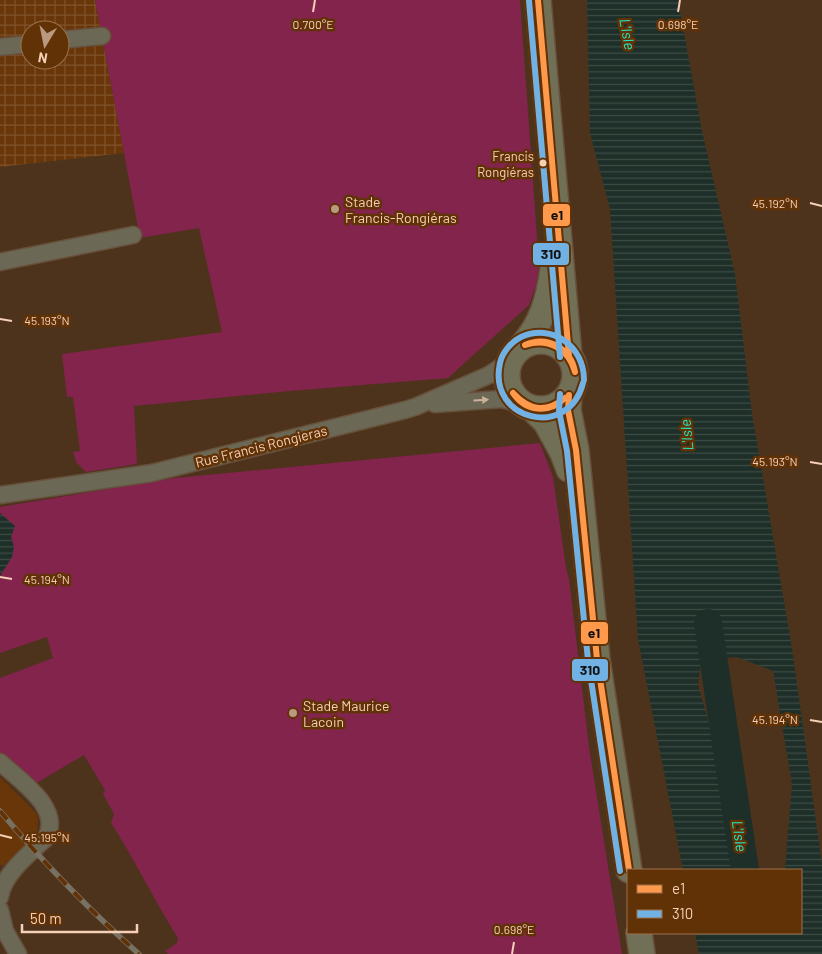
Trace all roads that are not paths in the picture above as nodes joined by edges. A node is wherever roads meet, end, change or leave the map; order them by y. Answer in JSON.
{"nodes":[{"id":1,"x":538,"y":0,"type":"edge"},
{"id":2,"x":102,"y":36,"type":"dead end"},
{"id":3,"x":70,"y":39,"type":"edge"},
{"id":4,"x":20,"y":45,"type":"edge"},
{"id":5,"x":0,"y":47,"type":"edge"},
{"id":6,"x":557,"y":220,"type":"junction"},
{"id":7,"x":133,"y":235,"type":"dead end"},
{"id":8,"x":0,"y":262,"type":"edge"},
{"id":9,"x":516,"y":354,"type":"junction"},
{"id":10,"x":569,"y":356,"type":"junction"},
{"id":11,"x":569,"y":395,"type":"junction"},
{"id":12,"x":528,"y":406,"type":"junction"},
{"id":13,"x":415,"y":407,"type":"junction"},
{"id":14,"x":0,"y":495,"type":"edge"},
{"id":15,"x":582,"y":505,"type":"junction"},
{"id":16,"x":0,"y":762,"type":"edge"},
{"id":17,"x":629,"y":869,"type":"edge"},
{"id":18,"x":0,"y":898,"type":"edge"},
{"id":19,"x":0,"y":910,"type":"edge"},
{"id":20,"x":639,"y":934,"type":"edge"},
{"id":21,"x":18,"y":954,"type":"edge"},
{"id":22,"x":642,"y":954,"type":"edge"}],
"edges":[{"from":1,"to":6,"type":"main road"},
{"from":2,"to":3,"type":"street"},
{"from":4,"to":5,"type":"street"},
{"from":6,"to":9,"type":"main road"},
{"from":6,"to":10,"type":"main road"},
{"from":7,"to":8,"type":"street"},
{"from":9,"to":10,"type":"main road"},
{"from":9,"to":12,"type":"main road"},
{"from":9,"to":13,"type":"street","name":"Rue Francis Rongieras"},
{"from":10,"to":11,"type":"main road"},
{"from":11,"to":12,"type":"main road"},
{"from":11,"to":15,"type":"main road"},
{"from":13,"to":12,"type":"street","one_way":true},
{"from":12,"to":15,"type":"main road"},
{"from":13,"to":14,"type":"street","name":"Rue Francis Rongieras"},
{"from":15,"to":17,"type":"main road"},
{"from":16,"to":18,"type":"street"},
{"from":19,"to":21,"type":"street"},
{"from":20,"to":22,"type":"main road"}]}
